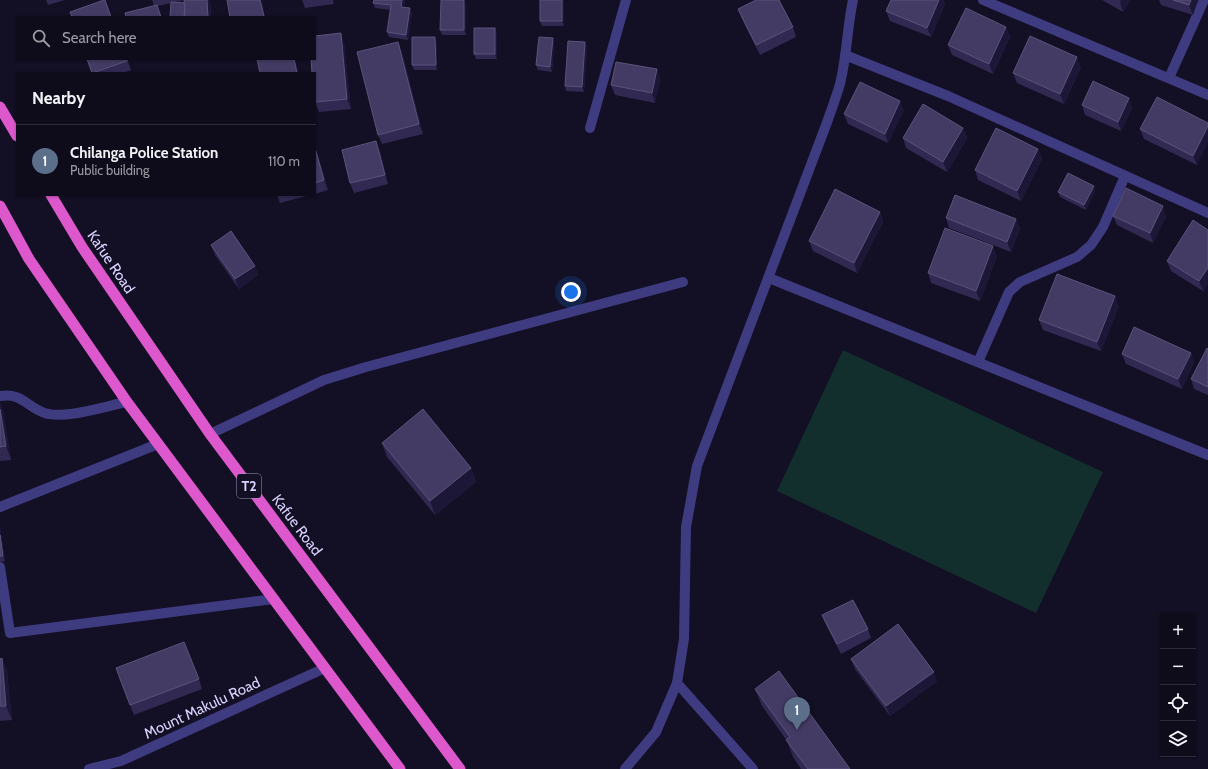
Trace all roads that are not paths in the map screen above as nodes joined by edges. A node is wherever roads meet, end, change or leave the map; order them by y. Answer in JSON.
{"nodes":[{"id":1,"x":626,"y":0,"type":"edge"},
{"id":2,"x":853,"y":0,"type":"edge"},
{"id":3,"x":983,"y":0,"type":"edge"},
{"id":4,"x":1204,"y":0,"type":"edge"},
{"id":5,"x":845,"y":55,"type":"junction"},
{"id":6,"x":1168,"y":78,"type":"junction"},
{"id":7,"x":1208,"y":95,"type":"edge"},
{"id":8,"x":0,"y":107,"type":"edge"},
{"id":9,"x":590,"y":128,"type":"dead end"},
{"id":10,"x":16,"y":134,"type":"edge"},
{"id":11,"x":1125,"y":176,"type":"junction"},
{"id":12,"x":52,"y":196,"type":"edge"},
{"id":13,"x":0,"y":206,"type":"edge"},
{"id":14,"x":1208,"y":213,"type":"edge"},
{"id":15,"x":768,"y":278,"type":"junction"},
{"id":16,"x":683,"y":282,"type":"dead end"},
{"id":17,"x":978,"y":362,"type":"junction"},
{"id":18,"x":0,"y":396,"type":"edge"},
{"id":19,"x":127,"y":402,"type":"junction"},
{"id":20,"x":210,"y":434,"type":"junction"},
{"id":21,"x":158,"y":444,"type":"junction"},
{"id":22,"x":1208,"y":455,"type":"edge"},
{"id":23,"x":0,"y":507,"type":"edge"},
{"id":24,"x":0,"y":568,"type":"edge"},
{"id":25,"x":274,"y":599,"type":"junction"},
{"id":26,"x":325,"y":668,"type":"junction"},
{"id":27,"x":677,"y":683,"type":"junction"},
{"id":28,"x":121,"y":765,"type":"edge"},
{"id":29,"x":89,"y":769,"type":"edge"},
{"id":30,"x":400,"y":769,"type":"edge"},
{"id":31,"x":460,"y":769,"type":"edge"},
{"id":32,"x":625,"y":769,"type":"edge"},
{"id":33,"x":753,"y":769,"type":"edge"}],
"edges":[{"from":1,"to":9,"type":"street"},
{"from":2,"to":5,"type":"street"},
{"from":3,"to":6,"type":"street"},
{"from":4,"to":6,"type":"street"},
{"from":5,"to":11,"type":"street"},
{"from":5,"to":15,"type":"street"},
{"from":6,"to":7,"type":"street"},
{"from":8,"to":10,"type":"highway"},
{"from":11,"to":14,"type":"street"},
{"from":11,"to":17,"type":"street"},
{"from":12,"to":20,"type":"highway","name":"Kafue Road","number":"T2"},
{"from":13,"to":19,"type":"highway"},
{"from":15,"to":17,"type":"street"},
{"from":15,"to":27,"type":"street"},
{"from":16,"to":20,"type":"street"},
{"from":17,"to":22,"type":"street"},
{"from":18,"to":19,"type":"street"},
{"from":19,"to":21,"type":"highway"},
{"from":20,"to":31,"type":"highway","name":"Kafue Road","number":"T2"},
{"from":21,"to":23,"type":"street"},
{"from":21,"to":25,"type":"highway"},
{"from":24,"to":25,"type":"street"},
{"from":25,"to":26,"type":"highway"},
{"from":26,"to":28,"type":"street","name":"Mount Makulu Road"},
{"from":26,"to":30,"type":"highway"},
{"from":27,"to":32,"type":"street"},
{"from":27,"to":33,"type":"street"},
{"from":28,"to":29,"type":"street","name":"Mount Makulu Road"}]}
